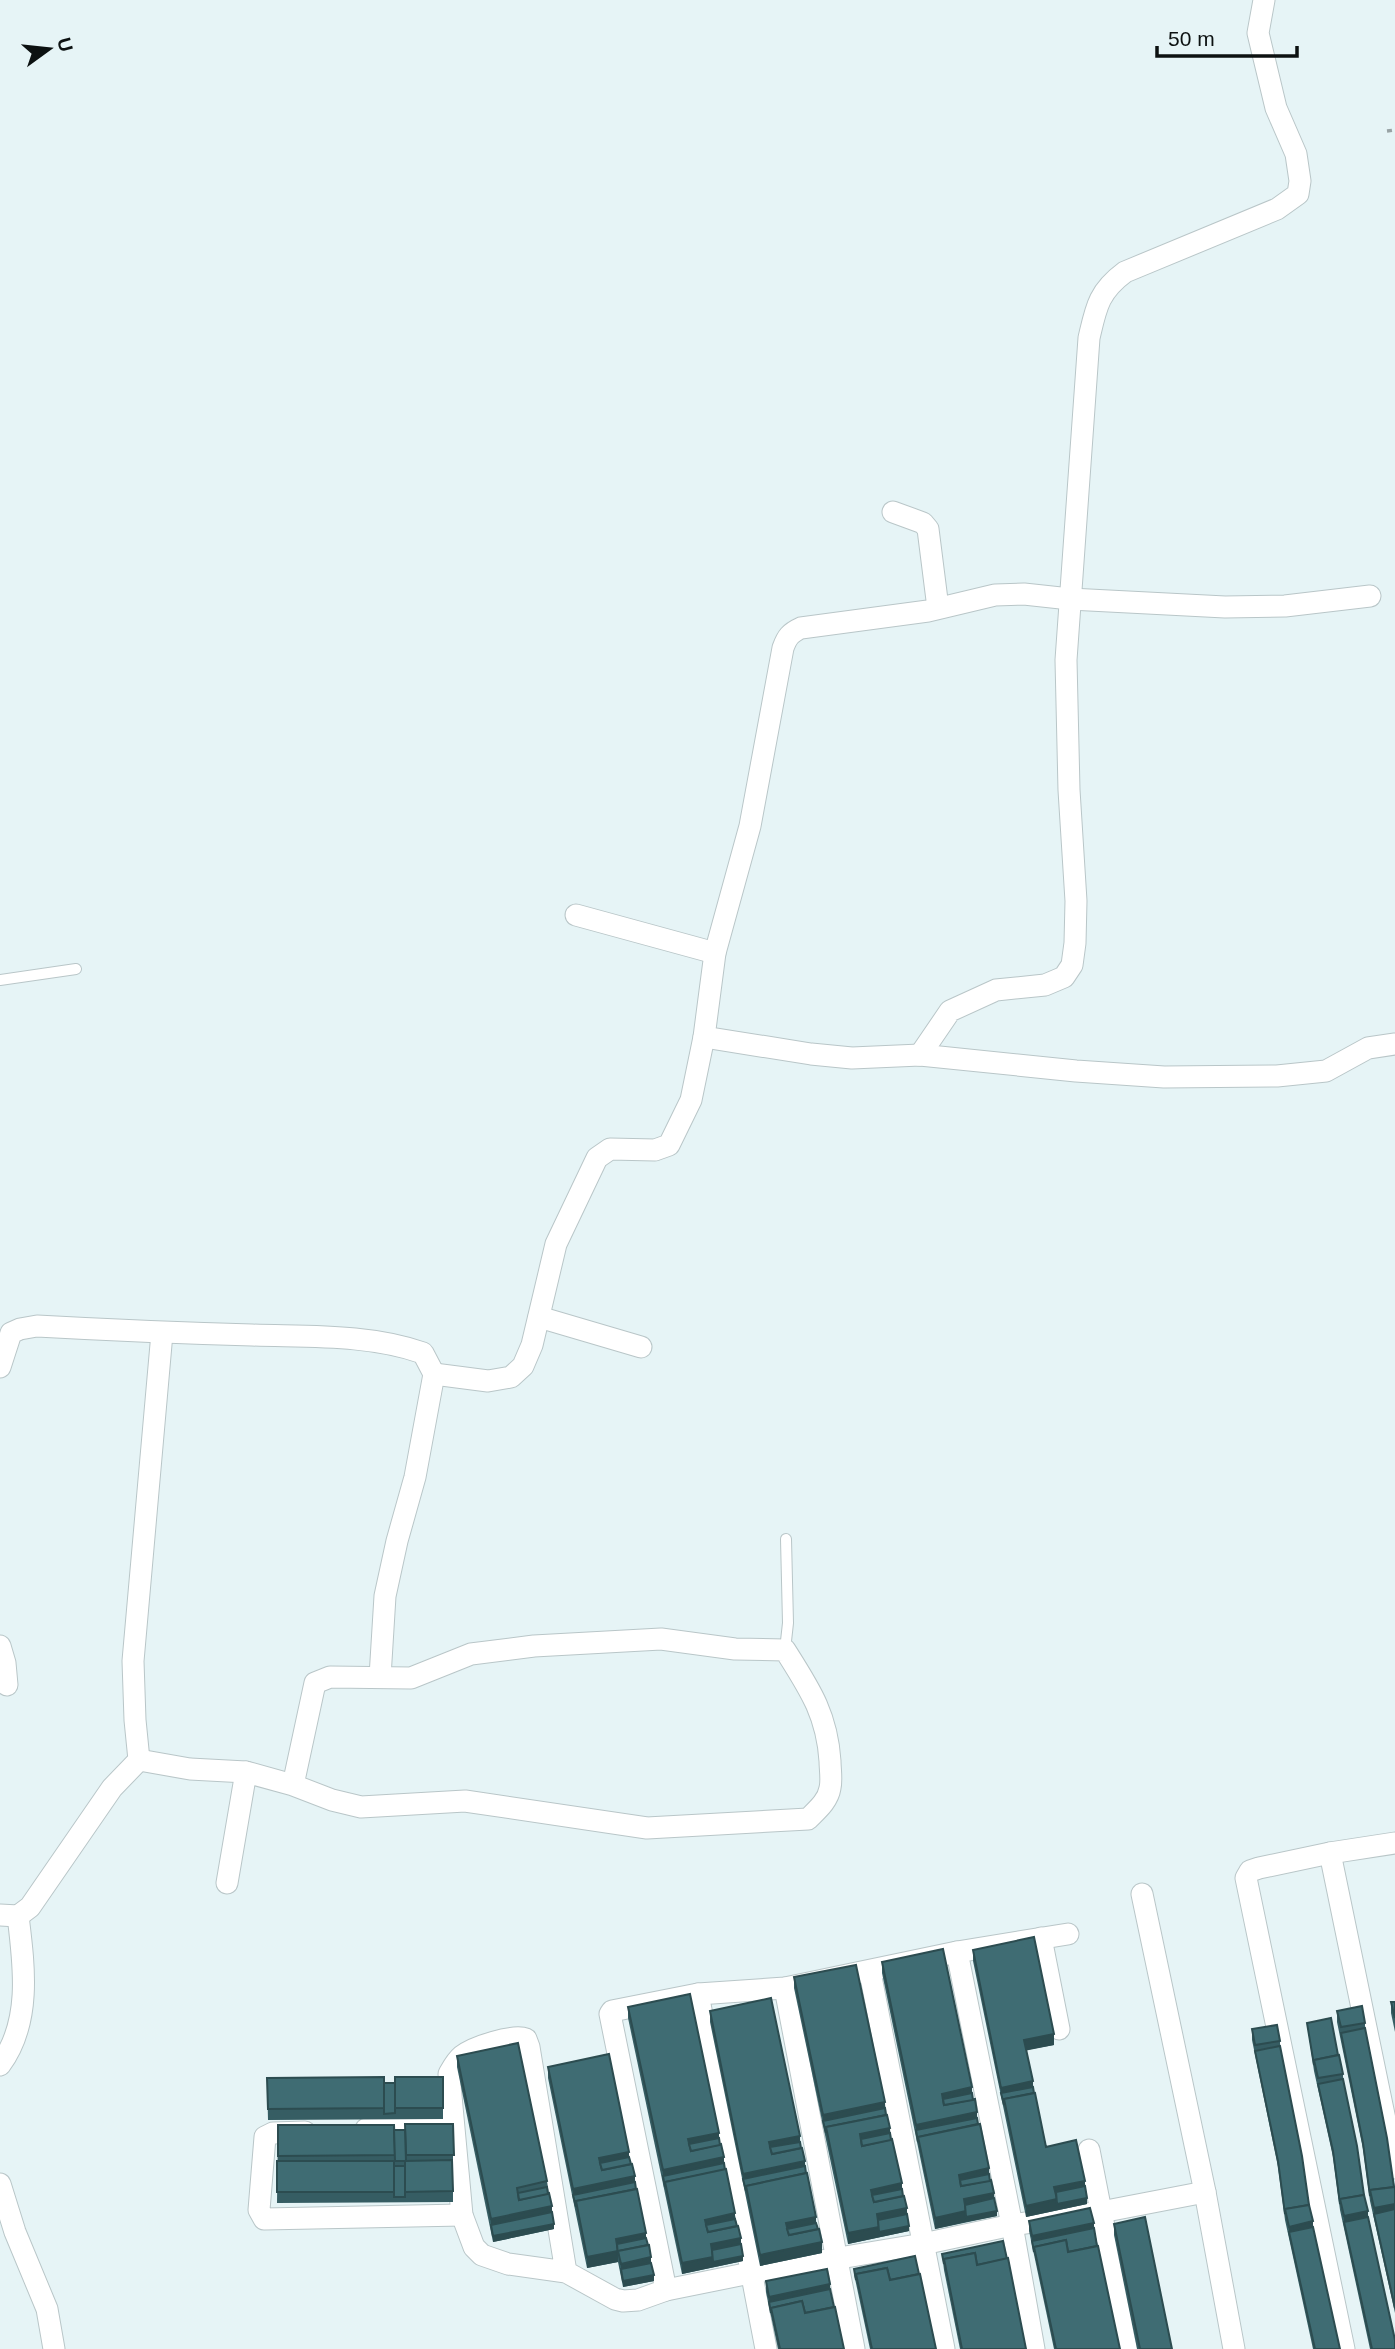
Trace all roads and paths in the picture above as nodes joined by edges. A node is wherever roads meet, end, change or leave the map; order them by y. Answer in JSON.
{"nodes":[{"id":1,"x":1264,"y":0,"type":"edge"},
{"id":2,"x":1395,"y":130,"type":"edge"},
{"id":3,"x":1387,"y":131,"type":"dead end"},
{"id":4,"x":893,"y":512,"type":"dead end"},
{"id":5,"x":1370,"y":596,"type":"dead end"},
{"id":6,"x":1070,"y":599,"type":"junction"},
{"id":7,"x":938,"y":608,"type":"junction"},
{"id":8,"x":576,"y":915,"type":"dead end"},
{"id":9,"x":715,"y":953,"type":"junction"},
{"id":10,"x":76,"y":969,"type":"dead end"},
{"id":11,"x":0,"y":981,"type":"edge"},
{"id":12,"x":704,"y":1037,"type":"junction"},
{"id":13,"x":1395,"y":1044,"type":"edge"},
{"id":14,"x":920,"y":1055,"type":"junction"},
{"id":15,"x":539,"y":1317,"type":"junction"},
{"id":16,"x":162,"y":1333,"type":"junction"},
{"id":17,"x":641,"y":1347,"type":"dead end"},
{"id":18,"x":0,"y":1367,"type":"edge"},
{"id":19,"x":434,"y":1374,"type":"junction"},
{"id":20,"x":786,"y":1539,"type":"dead end"},
{"id":21,"x":0,"y":1646,"type":"edge"},
{"id":22,"x":785,"y":1650,"type":"junction"},
{"id":23,"x":380,"y":1677,"type":"junction"},
{"id":24,"x":7,"y":1685,"type":"dead end"},
{"id":25,"x":139,"y":1760,"type":"junction"},
{"id":26,"x":246,"y":1772,"type":"junction"},
{"id":27,"x":293,"y":1784,"type":"junction"},
{"id":28,"x":1395,"y":1843,"type":"edge"},
{"id":29,"x":1330,"y":1853,"type":"junction"},
{"id":30,"x":227,"y":1883,"type":"dead end"},
{"id":31,"x":1142,"y":1894,"type":"dead end"},
{"id":32,"x":9,"y":1915,"type":"edge"},
{"id":33,"x":1068,"y":1934,"type":"dead end"},
{"id":34,"x":1041,"y":1938,"type":"junction"},
{"id":35,"x":957,"y":1952,"type":"junction"},
{"id":36,"x":870,"y":1972,"type":"junction"},
{"id":37,"x":785,"y":1988,"type":"junction"},
{"id":38,"x":698,"y":1994,"type":"junction"},
{"id":39,"x":1059,"y":2029,"type":"dead end"},
{"id":40,"x":0,"y":2065,"type":"edge"},
{"id":41,"x":453,"y":2125,"type":"junction"},
{"id":42,"x":1090,"y":2150,"type":"dead end"},
{"id":43,"x":1395,"y":2168,"type":"edge"},
{"id":44,"x":0,"y":2184,"type":"edge"},
{"id":45,"x":1205,"y":2192,"type":"junction"},
{"id":46,"x":1101,"y":2212,"type":"junction"},
{"id":47,"x":462,"y":2215,"type":"junction"},
{"id":48,"x":1012,"y":2225,"type":"junction"},
{"id":49,"x":7,"y":2231,"type":"edge"},
{"id":50,"x":923,"y":2244,"type":"junction"},
{"id":51,"x":836,"y":2257,"type":"junction"},
{"id":52,"x":566,"y":2272,"type":"junction"},
{"id":53,"x":750,"y":2273,"type":"junction"},
{"id":54,"x":666,"y":2290,"type":"junction"},
{"id":55,"x":54,"y":2349,"type":"edge"},
{"id":56,"x":766,"y":2349,"type":"edge"},
{"id":57,"x":854,"y":2349,"type":"edge"},
{"id":58,"x":944,"y":2349,"type":"edge"},
{"id":59,"x":1034,"y":2349,"type":"edge"},
{"id":60,"x":1128,"y":2349,"type":"edge"},
{"id":61,"x":1234,"y":2349,"type":"edge"},
{"id":62,"x":1344,"y":2349,"type":"edge"}],
"edges":[{"from":1,"to":6,"type":"street"},
{"from":2,"to":3,"type":"path"},
{"from":4,"to":7,"type":"street"},
{"from":5,"to":6,"type":"street"},
{"from":6,"to":7,"type":"street"},
{"from":6,"to":14,"type":"street"},
{"from":7,"to":9,"type":"street"},
{"from":8,"to":9,"type":"street"},
{"from":9,"to":12,"type":"street"},
{"from":10,"to":11,"type":"lane"},
{"from":12,"to":14,"type":"street"},
{"from":12,"to":15,"type":"street"},
{"from":13,"to":14,"type":"street"},
{"from":15,"to":17,"type":"street"},
{"from":15,"to":19,"type":"street"},
{"from":16,"to":18,"type":"street"},
{"from":16,"to":19,"type":"street"},
{"from":16,"to":25,"type":"street"},
{"from":19,"to":23,"type":"street"},
{"from":20,"to":22,"type":"lane"},
{"from":21,"to":24,"type":"street"},
{"from":22,"to":23,"type":"street"},
{"from":22,"to":27,"type":"street"},
{"from":23,"to":27,"type":"street"},
{"from":25,"to":26,"type":"street"},
{"from":25,"to":32,"type":"street"},
{"from":26,"to":27,"type":"street"},
{"from":26,"to":30,"type":"street"},
{"from":28,"to":29,"type":"street"},
{"from":29,"to":43,"type":"street"},
{"from":29,"to":62,"type":"street"},
{"from":31,"to":45,"type":"street"},
{"from":32,"to":40,"type":"street"},
{"from":33,"to":34,"type":"street"},
{"from":34,"to":35,"type":"street"},
{"from":34,"to":39,"type":"street"},
{"from":35,"to":36,"type":"street"},
{"from":35,"to":48,"type":"street"},
{"from":36,"to":37,"type":"street"},
{"from":36,"to":50,"type":"street"},
{"from":37,"to":38,"type":"street"},
{"from":37,"to":51,"type":"street"},
{"from":38,"to":53,"type":"street"},
{"from":38,"to":54,"type":"street"},
{"from":41,"to":47,"type":"street"},
{"from":41,"to":47,"type":"street"},
{"from":41,"to":52,"type":"street"},
{"from":42,"to":46,"type":"street"},
{"from":44,"to":49,"type":"street"},
{"from":45,"to":46,"type":"street"},
{"from":45,"to":61,"type":"street"},
{"from":46,"to":48,"type":"street"},
{"from":46,"to":60,"type":"street"},
{"from":47,"to":52,"type":"street"},
{"from":48,"to":50,"type":"street"},
{"from":48,"to":59,"type":"street"},
{"from":49,"to":55,"type":"street"},
{"from":50,"to":51,"type":"street"},
{"from":50,"to":58,"type":"street"},
{"from":51,"to":53,"type":"street"},
{"from":51,"to":57,"type":"street"},
{"from":52,"to":54,"type":"street"},
{"from":53,"to":54,"type":"street"},
{"from":53,"to":56,"type":"street"}]}
